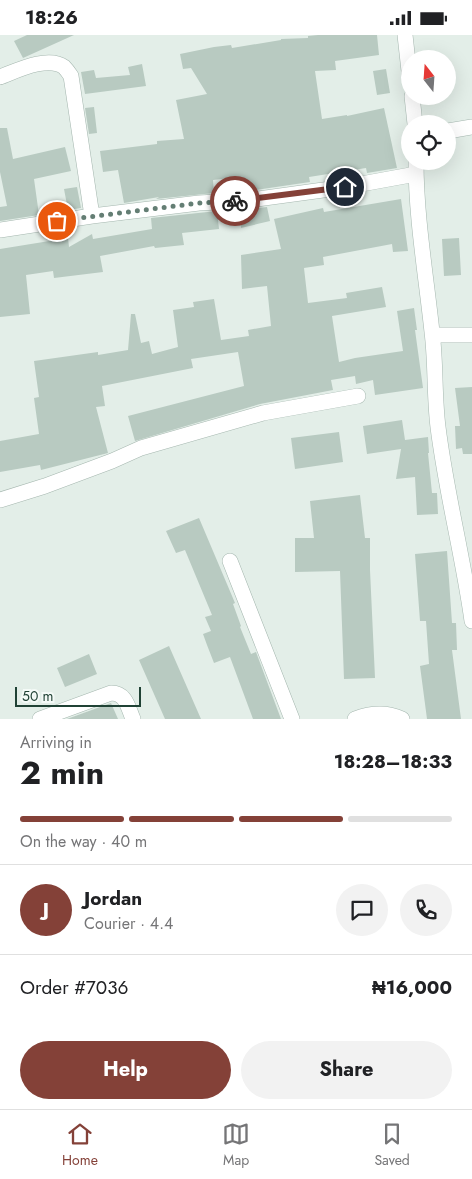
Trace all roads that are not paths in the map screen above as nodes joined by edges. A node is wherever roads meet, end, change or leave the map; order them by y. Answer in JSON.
{"nodes":[{"id":1,"x":405,"y":35,"type":"edge"},
{"id":2,"x":407,"y":50,"type":"edge"},
{"id":3,"x":0,"y":77,"type":"edge"},
{"id":4,"x":472,"y":127,"type":"edge"},
{"id":5,"x":456,"y":130,"type":"edge"},
{"id":6,"x":409,"y":170,"type":"edge"},
{"id":7,"x":416,"y":170,"type":"edge"},
{"id":8,"x":92,"y":216,"type":"junction"},
{"id":9,"x":0,"y":230,"type":"edge"},
{"id":10,"x":433,"y":335,"type":"junction"},
{"id":11,"x":472,"y":335,"type":"edge"},
{"id":12,"x":358,"y":396,"type":"dead end"},
{"id":13,"x":0,"y":500,"type":"edge"},
{"id":14,"x":230,"y":561,"type":"dead end"},
{"id":15,"x":472,"y":621,"type":"edge"},
{"id":16,"x":40,"y":719,"type":"edge"},
{"id":17,"x":133,"y":719,"type":"edge"},
{"id":18,"x":292,"y":719,"type":"edge"},
{"id":19,"x":355,"y":719,"type":"edge"},
{"id":20,"x":402,"y":719,"type":"edge"}],
"edges":[{"from":1,"to":2,"type":"street"},
{"from":3,"to":8,"type":"street"},
{"from":4,"to":5,"type":"street"},
{"from":6,"to":8,"type":"street"},
{"from":7,"to":10,"type":"street"},
{"from":8,"to":9,"type":"street"},
{"from":10,"to":11,"type":"street"},
{"from":10,"to":15,"type":"street"},
{"from":12,"to":13,"type":"street"},
{"from":14,"to":18,"type":"street"},
{"from":16,"to":17,"type":"street"},
{"from":19,"to":20,"type":"street"}]}
